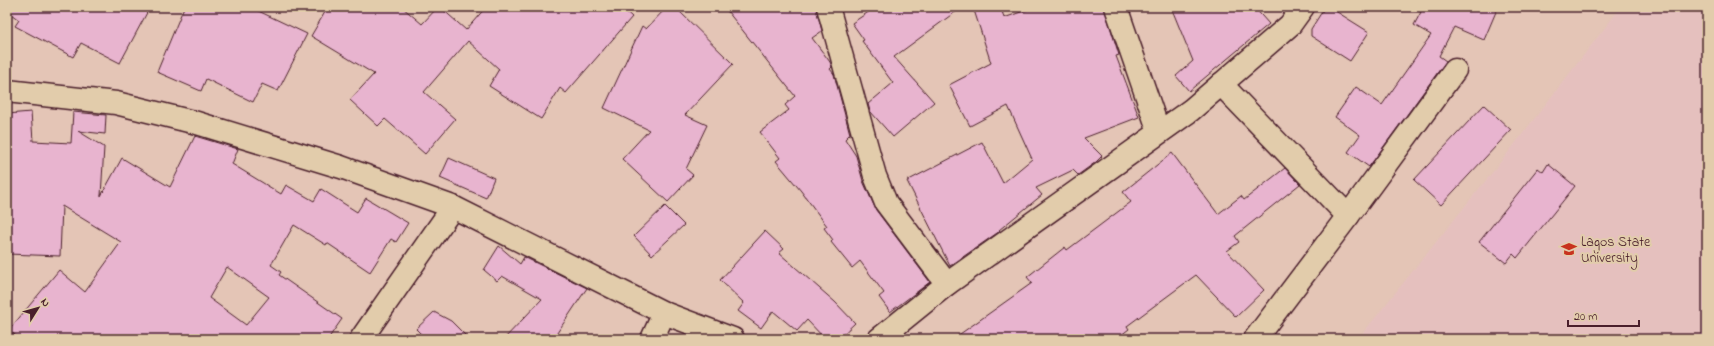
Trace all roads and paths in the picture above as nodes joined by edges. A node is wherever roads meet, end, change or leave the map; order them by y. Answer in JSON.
{"nodes":[{"id":1,"x":828,"y":7,"type":"edge"},
{"id":2,"x":1116,"y":7,"type":"edge"},
{"id":3,"x":1304,"y":7,"type":"edge"},
{"id":4,"x":1455,"y":70,"type":"dead end"},
{"id":5,"x":1221,"y":84,"type":"junction"},
{"id":6,"x":7,"y":91,"type":"edge"},
{"id":7,"x":1159,"y":132,"type":"junction"},
{"id":8,"x":453,"y":207,"type":"junction"},
{"id":9,"x":1348,"y":216,"type":"junction"},
{"id":10,"x":946,"y":284,"type":"junction"},
{"id":11,"x":664,"y":313,"type":"junction"},
{"id":12,"x":361,"y":339,"type":"edge"},
{"id":13,"x":652,"y":339,"type":"edge"},
{"id":14,"x":733,"y":339,"type":"edge"},
{"id":15,"x":879,"y":339,"type":"edge"},
{"id":16,"x":1255,"y":339,"type":"edge"}],
"edges":[{"from":1,"to":10,"type":"street"},
{"from":2,"to":7,"type":"street"},
{"from":3,"to":5,"type":"street"},
{"from":4,"to":9,"type":"street"},
{"from":5,"to":7,"type":"street"},
{"from":5,"to":9,"type":"street"},
{"from":6,"to":8,"type":"street"},
{"from":7,"to":10,"type":"street"},
{"from":8,"to":11,"type":"street"},
{"from":8,"to":12,"type":"street"},
{"from":9,"to":16,"type":"street"},
{"from":10,"to":15,"type":"street"},
{"from":11,"to":13,"type":"street"},
{"from":11,"to":14,"type":"street"}]}
